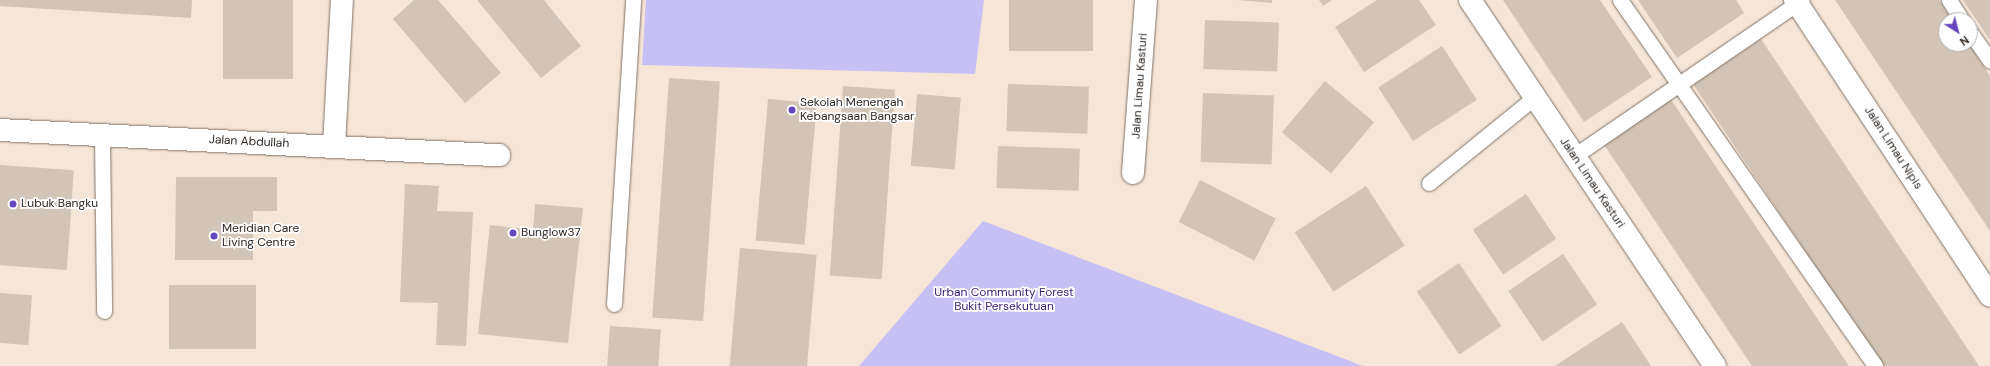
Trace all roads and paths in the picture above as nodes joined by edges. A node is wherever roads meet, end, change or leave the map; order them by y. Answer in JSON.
{"nodes":[{"id":1,"x":342,"y":0,"type":"edge"},
{"id":2,"x":633,"y":0,"type":"edge"},
{"id":3,"x":1146,"y":0,"type":"edge"},
{"id":4,"x":1470,"y":0,"type":"edge"},
{"id":5,"x":1620,"y":0,"type":"edge"},
{"id":6,"x":1949,"y":0,"type":"edge"},
{"id":7,"x":1798,"y":1,"type":"edge"},
{"id":8,"x":1957,"y":12,"type":"edge"},
{"id":9,"x":1978,"y":44,"type":"edge"},
{"id":10,"x":1990,"y":62,"type":"edge"},
{"id":11,"x":1677,"y":85,"type":"junction"},
{"id":12,"x":1535,"y":98,"type":"junction"},
{"id":13,"x":0,"y":130,"type":"edge"},
{"id":14,"x":102,"y":137,"type":"junction"},
{"id":15,"x":334,"y":146,"type":"junction"},
{"id":16,"x":499,"y":155,"type":"dead end"},
{"id":17,"x":1574,"y":156,"type":"junction"},
{"id":18,"x":1133,"y":173,"type":"dead end"},
{"id":19,"x":1429,"y":183,"type":"dead end"},
{"id":20,"x":1990,"y":296,"type":"edge"},
{"id":21,"x":614,"y":304,"type":"dead end"},
{"id":22,"x":104,"y":311,"type":"dead end"},
{"id":23,"x":1715,"y":366,"type":"edge"},
{"id":24,"x":1875,"y":366,"type":"edge"}],
"edges":[{"from":1,"to":15,"type":"street"},
{"from":2,"to":21,"type":"lane"},
{"from":3,"to":18,"type":"street","name":"Jalan Limau Kasturi"},
{"from":4,"to":12,"type":"street","name":"Jalan Limau Kasturi"},
{"from":5,"to":11,"type":"lane"},
{"from":6,"to":8,"type":"lane"},
{"from":7,"to":11,"type":"lane"},
{"from":7,"to":20,"type":"street","name":"Jalan Limau Nipis"},
{"from":9,"to":10,"type":"lane"},
{"from":11,"to":17,"type":"lane"},
{"from":11,"to":24,"type":"lane"},
{"from":12,"to":17,"type":"street","name":"Jalan Limau Kasturi"},
{"from":12,"to":19,"type":"lane"},
{"from":13,"to":14,"type":"street","name":"Jalan Abdullah"},
{"from":14,"to":15,"type":"street","name":"Jalan Abdullah"},
{"from":14,"to":22,"type":"lane"},
{"from":15,"to":16,"type":"street","name":"Jalan Abdullah"},
{"from":17,"to":23,"type":"street","name":"Jalan Limau Kasturi"}]}
